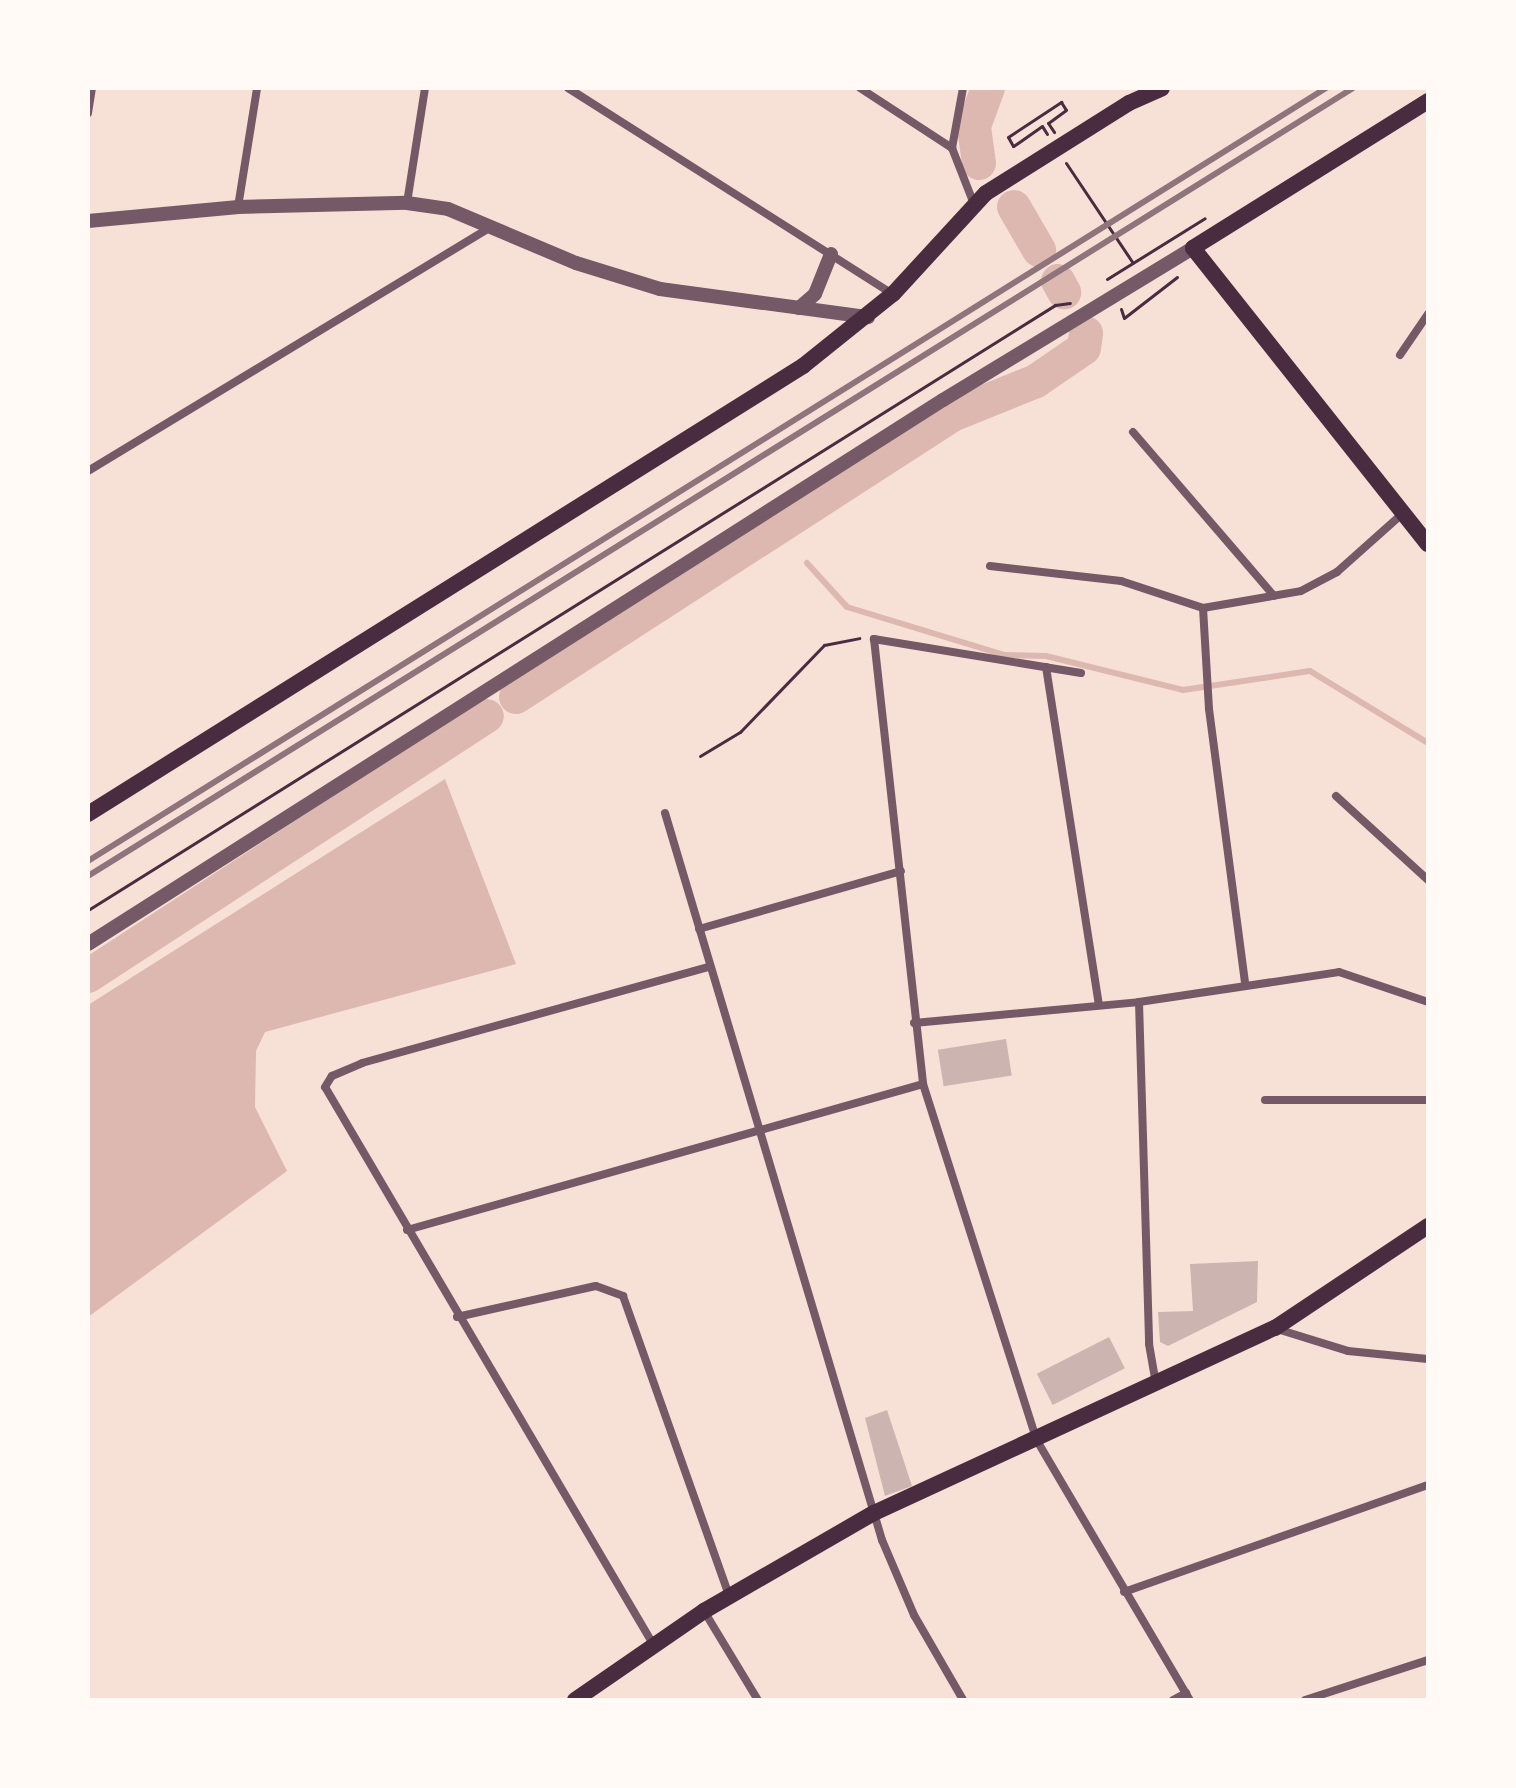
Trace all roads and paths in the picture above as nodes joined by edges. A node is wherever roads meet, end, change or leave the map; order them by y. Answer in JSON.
{"nodes":[{"id":1,"x":92,"y":88,"type":"edge"},
{"id":2,"x":257,"y":88,"type":"edge"},
{"id":3,"x":425,"y":88,"type":"edge"},
{"id":4,"x":568,"y":88,"type":"edge"},
{"id":5,"x":860,"y":88,"type":"edge"},
{"id":6,"x":963,"y":88,"type":"edge"},
{"id":7,"x":1162,"y":88,"type":"edge"},
{"id":8,"x":1428,"y":101,"type":"edge"},
{"id":9,"x":88,"y":113,"type":"edge"},
{"id":10,"x":1048,"y":123,"type":"dead end"},
{"id":11,"x":1050,"y":139,"type":"dead end"},
{"id":12,"x":952,"y":148,"type":"junction"},
{"id":13,"x":1058,"y":151,"type":"dead end"},
{"id":14,"x":980,"y":199,"type":"junction"},
{"id":15,"x":407,"y":203,"type":"junction"},
{"id":16,"x":238,"y":207,"type":"junction"},
{"id":17,"x":1209,"y":216,"type":"dead end"},
{"id":18,"x":88,"y":221,"type":"edge"},
{"id":19,"x":492,"y":227,"type":"junction"},
{"id":20,"x":1193,"y":248,"type":"junction"},
{"id":21,"x":831,"y":254,"type":"junction"},
{"id":22,"x":1141,"y":275,"type":"dead end"},
{"id":23,"x":1105,"y":281,"type":"dead end"},
{"id":24,"x":1149,"y":287,"type":"dead end"},
{"id":25,"x":893,"y":294,"type":"junction"},
{"id":26,"x":1082,"y":296,"type":"dead end"},
{"id":27,"x":1135,"y":300,"type":"dead end"},
{"id":28,"x":799,"y":308,"type":"junction"},
{"id":29,"x":1428,"y":314,"type":"edge"},
{"id":30,"x":868,"y":317,"type":"junction"},
{"id":31,"x":1400,"y":355,"type":"dead end"},
{"id":32,"x":1133,"y":432,"type":"dead end"},
{"id":33,"x":88,"y":471,"type":"edge"},
{"id":34,"x":1401,"y":515,"type":"junction"},
{"id":35,"x":1428,"y":544,"type":"edge"},
{"id":36,"x":990,"y":566,"type":"dead end"},
{"id":37,"x":1274,"y":596,"type":"junction"},
{"id":38,"x":1203,"y":608,"type":"junction"},
{"id":39,"x":874,"y":639,"type":"junction"},
{"id":40,"x":1046,"y":667,"type":"junction"},
{"id":41,"x":1081,"y":673,"type":"dead end"},
{"id":42,"x":700,"y":756,"type":"dead end"},
{"id":43,"x":1336,"y":796,"type":"dead end"},
{"id":44,"x":665,"y":813,"type":"dead end"},
{"id":45,"x":88,"y":814,"type":"edge"},
{"id":46,"x":901,"y":871,"type":"junction"},
{"id":47,"x":1428,"y":880,"type":"edge"},
{"id":48,"x":88,"y":910,"type":"edge"},
{"id":49,"x":699,"y":929,"type":"junction"},
{"id":50,"x":88,"y":944,"type":"edge"},
{"id":51,"x":707,"y":967,"type":"junction"},
{"id":52,"x":1245,"y":984,"type":"junction"},
{"id":53,"x":1139,"y":1002,"type":"junction"},
{"id":54,"x":1428,"y":1002,"type":"edge"},
{"id":55,"x":1099,"y":1005,"type":"junction"},
{"id":56,"x":914,"y":1023,"type":"junction"},
{"id":57,"x":923,"y":1084,"type":"junction"},
{"id":58,"x":1265,"y":1100,"type":"dead end"},
{"id":59,"x":1428,"y":1100,"type":"edge"},
{"id":60,"x":757,"y":1133,"type":"junction"},
{"id":61,"x":1428,"y":1226,"type":"edge"},
{"id":62,"x":407,"y":1230,"type":"junction"},
{"id":63,"x":457,"y":1317,"type":"junction"},
{"id":64,"x":1275,"y":1328,"type":"junction"},
{"id":65,"x":1428,"y":1359,"type":"edge"},
{"id":66,"x":1157,"y":1385,"type":"junction"},
{"id":67,"x":1036,"y":1439,"type":"junction"},
{"id":68,"x":1428,"y":1485,"type":"edge"},
{"id":69,"x":874,"y":1513,"type":"junction"},
{"id":70,"x":1124,"y":1592,"type":"junction"},
{"id":71,"x":729,"y":1595,"type":"junction"},
{"id":72,"x":704,"y":1611,"type":"junction"},
{"id":73,"x":653,"y":1644,"type":"junction"},
{"id":74,"x":1428,"y":1660,"type":"edge"},
{"id":75,"x":1188,"y":1696,"type":"edge"},
{"id":76,"x":575,"y":1700,"type":"edge"},
{"id":77,"x":758,"y":1700,"type":"edge"},
{"id":78,"x":963,"y":1700,"type":"edge"},
{"id":79,"x":1173,"y":1700,"type":"edge"},
{"id":80,"x":1305,"y":1700,"type":"edge"}],
"edges":[{"from":1,"to":9,"type":"street"},
{"from":2,"to":16,"type":"street"},
{"from":3,"to":15,"type":"street"},
{"from":4,"to":21,"type":"street"},
{"from":5,"to":12,"type":"street"},
{"from":6,"to":12,"type":"street"},
{"from":7,"to":14,"type":"main road"},
{"from":8,"to":20,"type":"main road"},
{"from":10,"to":11,"type":"path"},
{"from":12,"to":14,"type":"street"},
{"from":13,"to":22,"type":"path"},
{"from":14,"to":25,"type":"main road"},
{"from":15,"to":16,"type":"street"},
{"from":15,"to":19,"type":"street"},
{"from":16,"to":18,"type":"street"},
{"from":17,"to":23,"type":"path"},
{"from":19,"to":28,"type":"street"},
{"from":19,"to":33,"type":"street"},
{"from":20,"to":34,"type":"main road"},
{"from":20,"to":50,"type":"street"},
{"from":21,"to":25,"type":"street"},
{"from":21,"to":28,"type":"street"},
{"from":24,"to":27,"type":"path"},
{"from":25,"to":30,"type":"main road"},
{"from":26,"to":48,"type":"path"},
{"from":28,"to":30,"type":"street"},
{"from":29,"to":31,"type":"street"},
{"from":30,"to":45,"type":"main road"},
{"from":32,"to":37,"type":"street"},
{"from":34,"to":35,"type":"main road"},
{"from":34,"to":37,"type":"street"},
{"from":36,"to":38,"type":"street"},
{"from":37,"to":38,"type":"street"},
{"from":38,"to":52,"type":"street"},
{"from":39,"to":40,"type":"street"},
{"from":39,"to":42,"type":"path"},
{"from":39,"to":46,"type":"street"},
{"from":40,"to":41,"type":"street"},
{"from":40,"to":55,"type":"street"},
{"from":43,"to":47,"type":"street"},
{"from":44,"to":49,"type":"street"},
{"from":46,"to":49,"type":"street"},
{"from":46,"to":56,"type":"street"},
{"from":49,"to":51,"type":"street"},
{"from":51,"to":60,"type":"street"},
{"from":51,"to":62,"type":"street"},
{"from":52,"to":53,"type":"street"},
{"from":52,"to":54,"type":"street"},
{"from":53,"to":55,"type":"street"},
{"from":53,"to":66,"type":"street"},
{"from":55,"to":56,"type":"street"},
{"from":56,"to":57,"type":"street"},
{"from":57,"to":60,"type":"street"},
{"from":57,"to":67,"type":"street"},
{"from":58,"to":59,"type":"street"},
{"from":60,"to":62,"type":"street"},
{"from":60,"to":69,"type":"street"},
{"from":61,"to":64,"type":"main road"},
{"from":62,"to":63,"type":"street"},
{"from":63,"to":71,"type":"street"},
{"from":63,"to":73,"type":"street"},
{"from":64,"to":65,"type":"street"},
{"from":64,"to":66,"type":"main road"},
{"from":66,"to":67,"type":"main road"},
{"from":67,"to":69,"type":"main road"},
{"from":67,"to":70,"type":"street"},
{"from":68,"to":70,"type":"street"},
{"from":69,"to":71,"type":"main road"},
{"from":69,"to":78,"type":"street"},
{"from":70,"to":75,"type":"street"},
{"from":71,"to":72,"type":"main road"},
{"from":72,"to":73,"type":"main road"},
{"from":72,"to":77,"type":"street"},
{"from":73,"to":76,"type":"main road"},
{"from":74,"to":80,"type":"street"},
{"from":75,"to":79,"type":"street"}]}
